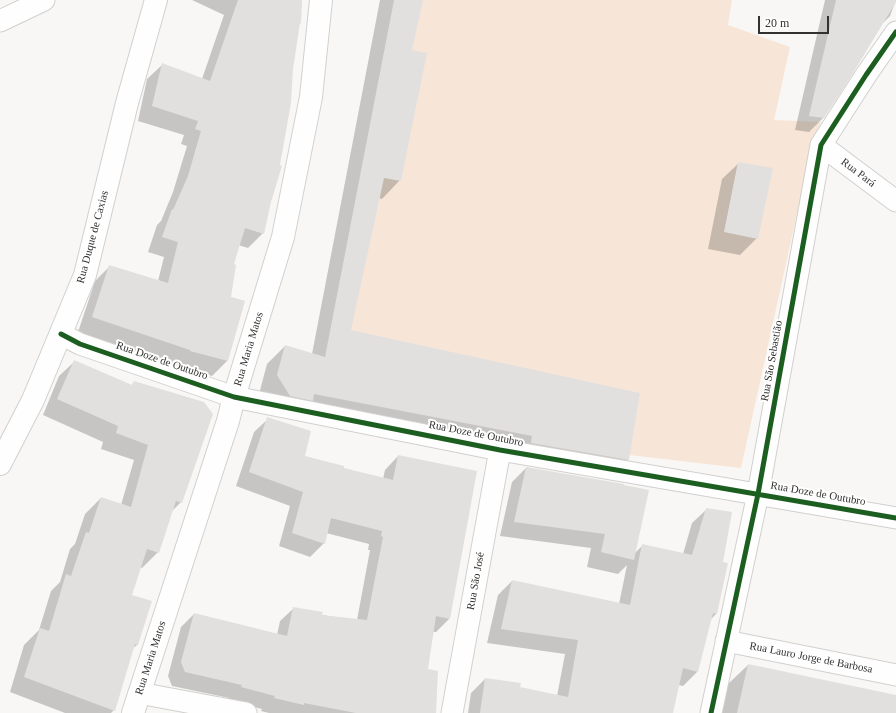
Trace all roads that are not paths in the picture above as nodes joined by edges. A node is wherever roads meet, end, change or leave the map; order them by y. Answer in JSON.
{"nodes":[{"id":1,"x":44,"y":0,"type":"edge"},
{"id":2,"x":156,"y":0,"type":"edge"},
{"id":3,"x":321,"y":0,"type":"edge"},
{"id":4,"x":0,"y":21,"type":"edge"},
{"id":5,"x":896,"y":32,"type":"edge"},
{"id":6,"x":821,"y":145,"type":"junction"},
{"id":7,"x":896,"y":201,"type":"edge"},
{"id":8,"x":61,"y":334,"type":"junction"},
{"id":9,"x":234,"y":397,"type":"junction"},
{"id":10,"x":500,"y":450,"type":"junction"},
{"id":11,"x":0,"y":464,"type":"edge"},
{"id":12,"x":758,"y":494,"type":"junction"},
{"id":13,"x":896,"y":518,"type":"edge"},
{"id":14,"x":726,"y":642,"type":"junction"},
{"id":15,"x":896,"y":676,"type":"edge"},
{"id":16,"x":139,"y":693,"type":"junction"},
{"id":17,"x":133,"y":713,"type":"edge"},
{"id":18,"x":246,"y":713,"type":"edge"},
{"id":19,"x":452,"y":713,"type":"edge"},
{"id":20,"x":712,"y":713,"type":"edge"}],
"edges":[{"from":1,"to":4,"type":"street"},
{"from":2,"to":8,"type":"main road","name":"Rua Duque de Caxias"},
{"from":3,"to":9,"type":"main road","name":"Rua Maria Matos"},
{"from":5,"to":6,"type":"street","name":"Rua São Sebastião"},
{"from":6,"to":7,"type":"street","name":"Rua Pará"},
{"from":6,"to":12,"type":"street","name":"Rua São Sebastião"},
{"from":8,"to":9,"type":"street","name":"Rua Doze de Outubro"},
{"from":8,"to":11,"type":"main road","name":"Rua Duque de Caxias"},
{"from":9,"to":10,"type":"street","name":"Rua Doze de Outubro"},
{"from":9,"to":16,"type":"main road","name":"Rua Maria Matos"},
{"from":10,"to":12,"type":"street","name":"Rua Doze de Outubro"},
{"from":10,"to":19,"type":"street","name":"Rua São José"},
{"from":12,"to":13,"type":"street","name":"Rua Doze de Outubro"},
{"from":12,"to":14,"type":"street","name":"Rua São Sebastião"},
{"from":14,"to":15,"type":"street","name":"Rua Lauro Jorge de Barbosa"},
{"from":14,"to":20,"type":"street","name":"Rua São Sebastião"},
{"from":16,"to":17,"type":"main road","name":"Rua Maria Matos"},
{"from":16,"to":18,"type":"street"}]}
